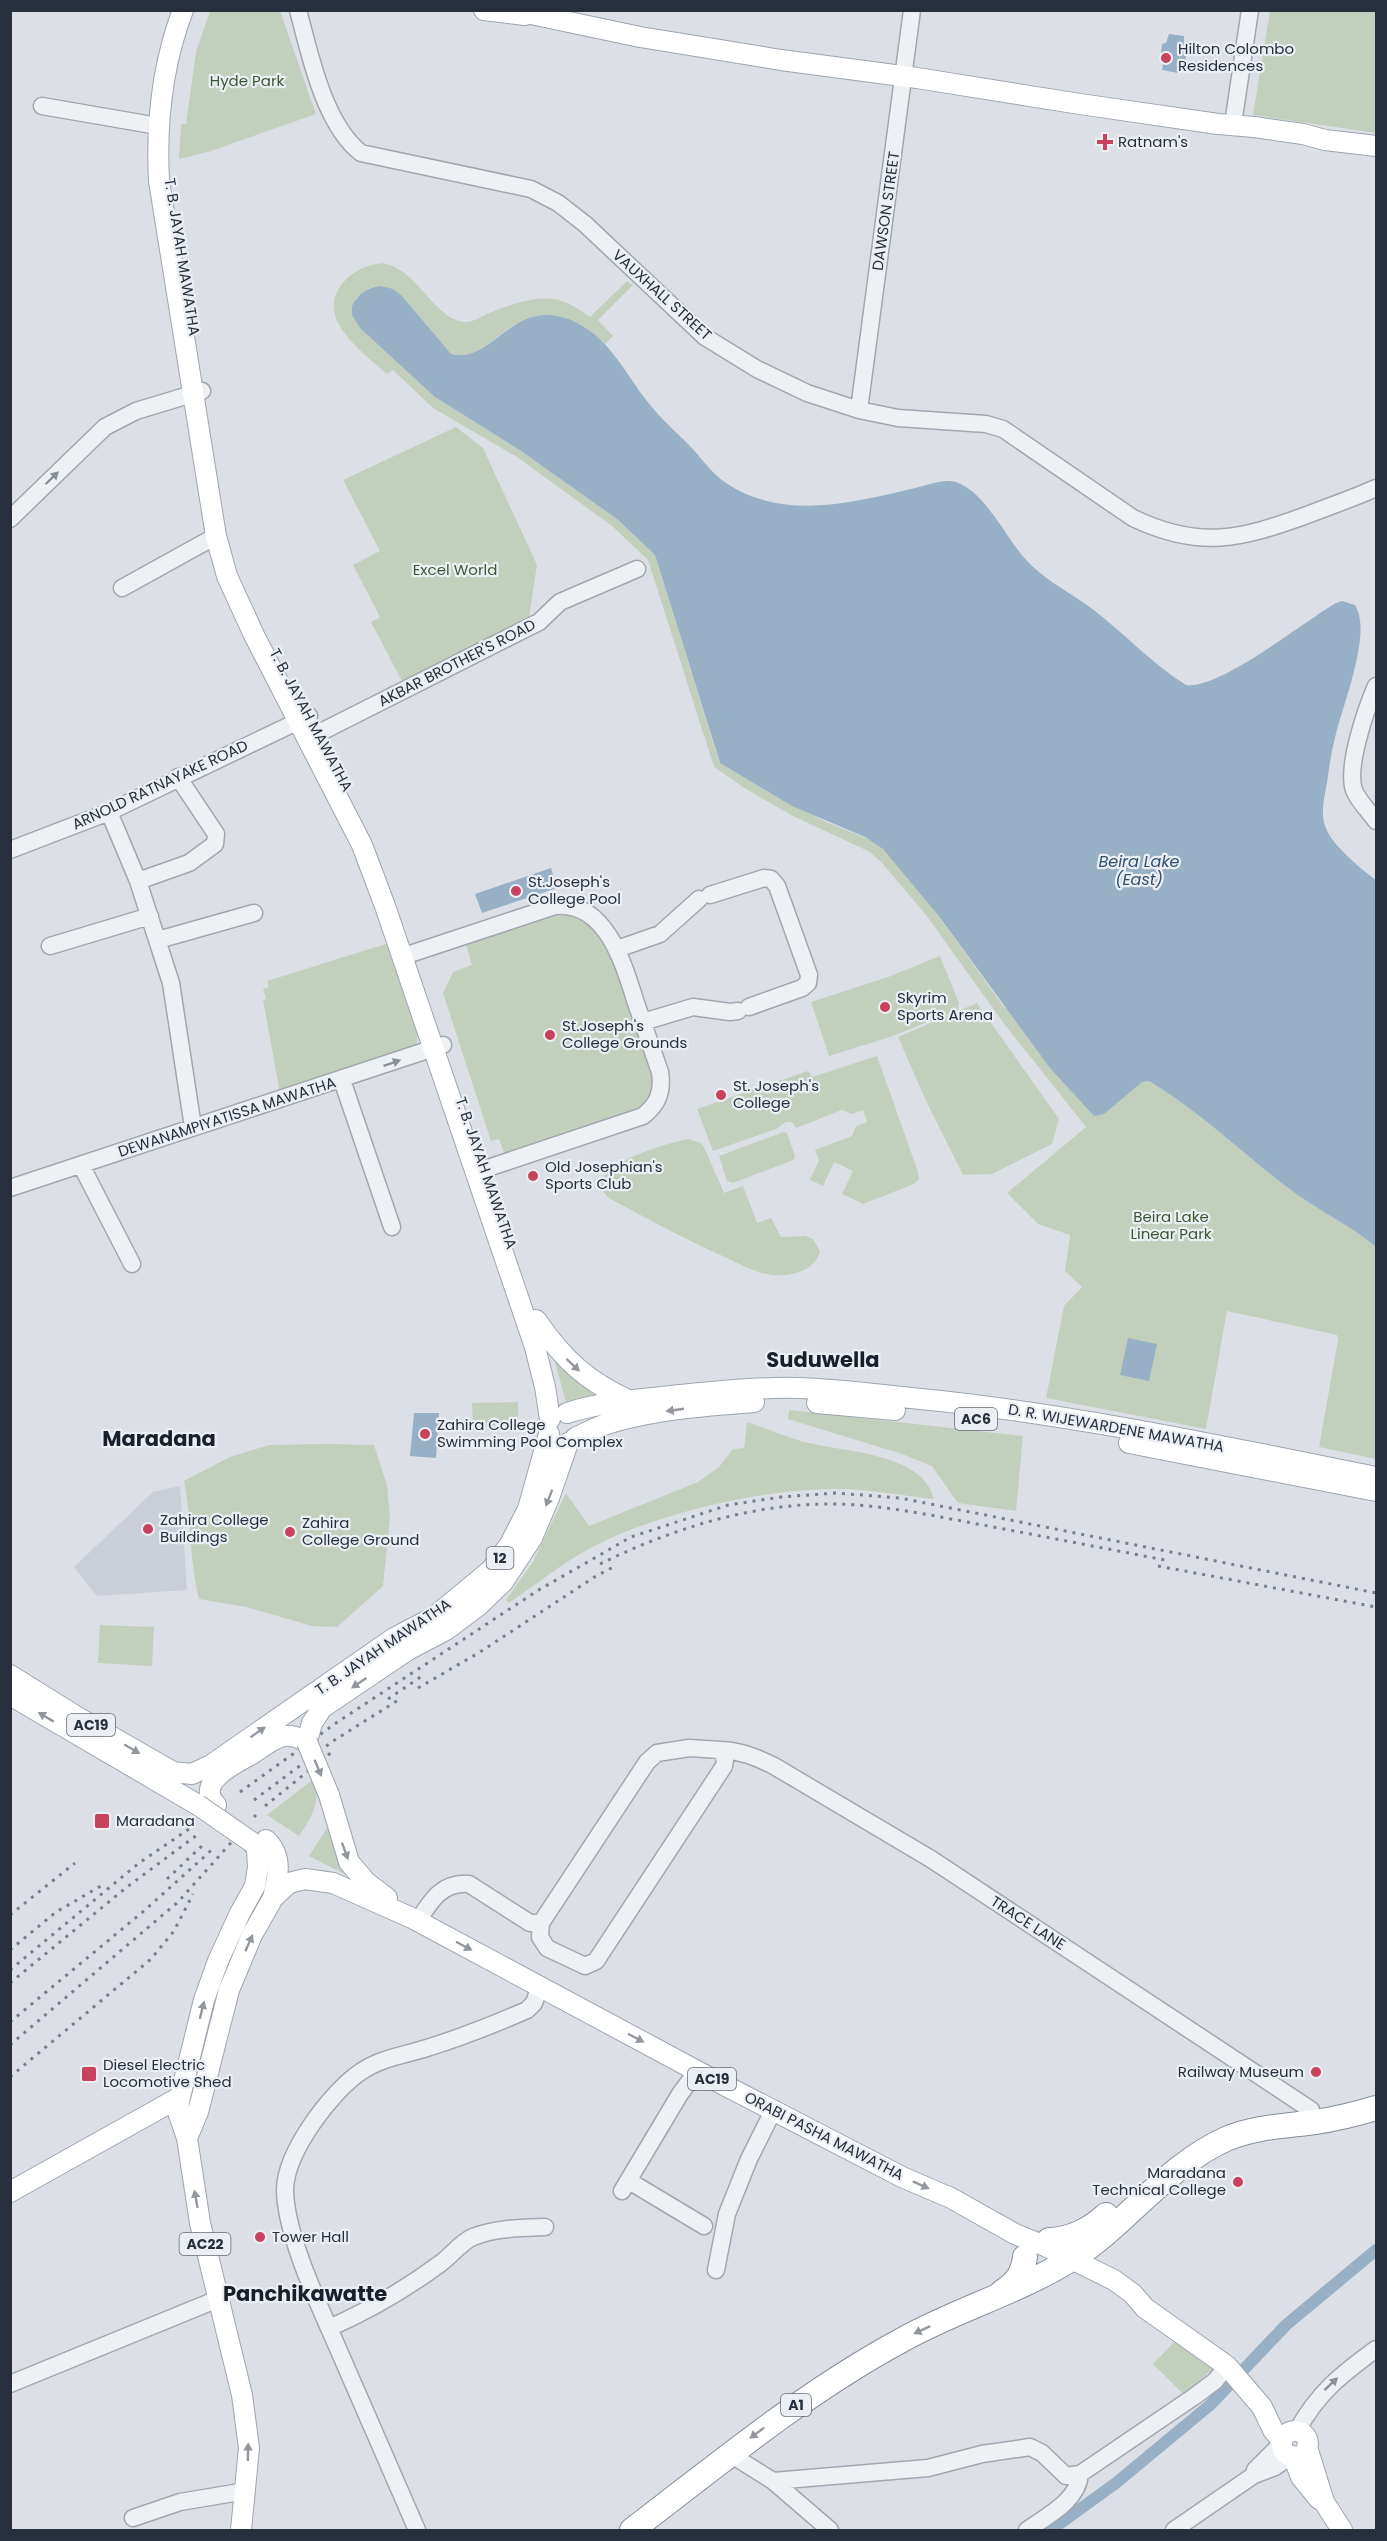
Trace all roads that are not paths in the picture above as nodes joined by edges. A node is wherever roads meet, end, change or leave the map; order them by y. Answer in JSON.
{"nodes":[{"id":1,"x":196,"y":10,"type":"edge"},
{"id":2,"x":298,"y":10,"type":"edge"},
{"id":3,"x":484,"y":10,"type":"edge"},
{"id":4,"x":512,"y":10,"type":"edge"},
{"id":5,"x":912,"y":10,"type":"edge"},
{"id":6,"x":1250,"y":10,"type":"edge"},
{"id":7,"x":178,"y":16,"type":"edge"},
{"id":8,"x":533,"y":16,"type":"junction"},
{"id":9,"x":904,"y":78,"type":"junction"},
{"id":10,"x":42,"y":106,"type":"dead end"},
{"id":11,"x":1233,"y":124,"type":"junction"},
{"id":12,"x":158,"y":126,"type":"junction"},
{"id":13,"x":1377,"y":146,"type":"edge"},
{"id":14,"x":197,"y":393,"type":"junction"},
{"id":15,"x":859,"y":410,"type":"junction"},
{"id":16,"x":1377,"y":488,"type":"edge"},
{"id":17,"x":10,"y":519,"type":"edge"},
{"id":18,"x":216,"y":536,"type":"junction"},
{"id":19,"x":637,"y":569,"type":"dead end"},
{"id":20,"x":122,"y":588,"type":"dead end"},
{"id":21,"x":1377,"y":686,"type":"edge"},
{"id":22,"x":308,"y":727,"type":"junction"},
{"id":23,"x":178,"y":777,"type":"junction"},
{"id":24,"x":109,"y":812,"type":"junction"},
{"id":25,"x":1377,"y":821,"type":"edge"},
{"id":26,"x":10,"y":850,"type":"edge"},
{"id":27,"x":138,"y":881,"type":"junction"},
{"id":28,"x":255,"y":914,"type":"dead end"},
{"id":29,"x":150,"y":916,"type":"junction"},
{"id":30,"x":158,"y":940,"type":"junction"},
{"id":31,"x":50,"y":946,"type":"dead end"},
{"id":32,"x":617,"y":949,"type":"junction"},
{"id":33,"x":413,"y":953,"type":"junction"},
{"id":34,"x":643,"y":1022,"type":"junction"},
{"id":35,"x":439,"y":1047,"type":"junction"},
{"id":36,"x":342,"y":1080,"type":"junction"},
{"id":37,"x":193,"y":1127,"type":"junction"},
{"id":38,"x":81,"y":1164,"type":"junction"},
{"id":39,"x":485,"y":1169,"type":"junction"},
{"id":40,"x":10,"y":1188,"type":"edge"},
{"id":41,"x":392,"y":1227,"type":"dead end"},
{"id":42,"x":132,"y":1264,"type":"dead end"},
{"id":43,"x":536,"y":1320,"type":"junction"},
{"id":44,"x":853,"y":1399,"type":"junction"},
{"id":45,"x":630,"y":1401,"type":"junction"},
{"id":46,"x":557,"y":1419,"type":"junction"},
{"id":47,"x":1037,"y":1420,"type":"junction"},
{"id":48,"x":572,"y":1440,"type":"junction"},
{"id":49,"x":1377,"y":1477,"type":"edge"},
{"id":50,"x":1377,"y":1491,"type":"edge"},
{"id":51,"x":466,"y":1591,"type":"junction"},
{"id":52,"x":478,"y":1606,"type":"junction"},
{"id":53,"x":10,"y":1675,"type":"edge"},
{"id":54,"x":10,"y":1695,"type":"edge"},
{"id":55,"x":307,"y":1742,"type":"junction"},
{"id":56,"x":729,"y":1750,"type":"junction"},
{"id":57,"x":214,"y":1770,"type":"junction"},
{"id":58,"x":207,"y":1805,"type":"junction"},
{"id":59,"x":259,"y":1842,"type":"junction"},
{"id":60,"x":273,"y":1898,"type":"junction"},
{"id":61,"x":415,"y":1920,"type":"junction"},
{"id":62,"x":535,"y":1923,"type":"junction"},
{"id":63,"x":540,"y":1986,"type":"junction"},
{"id":64,"x":696,"y":2071,"type":"junction"},
{"id":65,"x":1377,"y":2095,"type":"edge"},
{"id":66,"x":179,"y":2104,"type":"junction"},
{"id":67,"x":1377,"y":2108,"type":"edge"},
{"id":68,"x":774,"y":2109,"type":"junction"},
{"id":69,"x":1312,"y":2116,"type":"junction"},
{"id":70,"x":187,"y":2138,"type":"junction"},
{"id":71,"x":10,"y":2192,"type":"edge"},
{"id":72,"x":10,"y":2204,"type":"edge"},
{"id":73,"x":704,"y":2226,"type":"dead end"},
{"id":74,"x":545,"y":2227,"type":"dead end"},
{"id":75,"x":1015,"y":2234,"type":"junction"},
{"id":76,"x":1049,"y":2240,"type":"joint"},
{"id":77,"x":1079,"y":2254,"type":"junction"},
{"id":78,"x":1025,"y":2257,"type":"joint"},
{"id":79,"x":716,"y":2270,"type":"dead end"},
{"id":80,"x":1045,"y":2275,"type":"junction"},
{"id":81,"x":995,"y":2296,"type":"junction"},
{"id":82,"x":218,"y":2299,"type":"junction"},
{"id":83,"x":1145,"y":2308,"type":"junction"},
{"id":84,"x":329,"y":2328,"type":"junction"},
{"id":85,"x":1377,"y":2349,"type":"edge"},
{"id":86,"x":1231,"y":2370,"type":"junction"},
{"id":87,"x":10,"y":2384,"type":"edge"},
{"id":88,"x":1292,"y":2444,"type":"junction"},
{"id":89,"x":730,"y":2454,"type":"junction"},
{"id":90,"x":1080,"y":2474,"type":"junction"},
{"id":91,"x":773,"y":2481,"type":"junction"},
{"id":92,"x":246,"y":2491,"type":"junction"},
{"id":93,"x":133,"y":2518,"type":"dead end"},
{"id":94,"x":811,"y":2522,"type":"edge"},
{"id":95,"x":240,"y":2530,"type":"edge"},
{"id":96,"x":417,"y":2530,"type":"edge"},
{"id":97,"x":632,"y":2530,"type":"edge"},
{"id":98,"x":830,"y":2530,"type":"edge"},
{"id":99,"x":1027,"y":2530,"type":"edge"},
{"id":100,"x":1174,"y":2530,"type":"edge"},
{"id":101,"x":1340,"y":2530,"type":"edge"}],
"edges":[{"from":1,"to":14,"type":"main road","name":"T. B. JAYAH MAWATHA"},
{"from":2,"to":15,"type":"street","name":"VAUXHALL STREET"},
{"from":3,"to":8,"type":"main road"},
{"from":4,"to":8,"type":"main road"},
{"from":5,"to":9,"type":"street","name":"DAWSON STREET"},
{"from":6,"to":11,"type":"street"},
{"from":7,"to":12,"type":"main road","name":"T. B. JAYAH MAWATHA"},
{"from":8,"to":9,"type":"main road"},
{"from":9,"to":11,"type":"main road"},
{"from":9,"to":15,"type":"street","name":"DAWSON STREET"},
{"from":10,"to":12,"type":"street"},
{"from":11,"to":13,"type":"main road"},
{"from":12,"to":14,"type":"main road","name":"T. B. JAYAH MAWATHA"},
{"from":17,"to":14,"type":"street","one_way":true},
{"from":14,"to":18,"type":"main road","name":"T. B. JAYAH MAWATHA"},
{"from":14,"to":22,"type":"main road","name":"T. B. JAYAH MAWATHA"},
{"from":15,"to":16,"type":"street","name":"VAUXHALL STREET"},
{"from":18,"to":20,"type":"street"},
{"from":18,"to":22,"type":"main road","name":"T. B. JAYAH MAWATHA"},
{"from":19,"to":22,"type":"street","name":"AKBAR BROTHER'S ROAD"},
{"from":21,"to":25,"type":"street"},
{"from":22,"to":23,"type":"street","name":"ARNOLD RATNAYAKE ROAD"},
{"from":22,"to":33,"type":"main road","name":"T. B. JAYAH MAWATHA"},
{"from":22,"to":35,"type":"main road","name":"T. B. JAYAH MAWATHA"},
{"from":23,"to":24,"type":"street","name":"ARNOLD RATNAYAKE ROAD"},
{"from":23,"to":27,"type":"street"},
{"from":24,"to":26,"type":"street","name":"ARNOLD RATNAYAKE ROAD"},
{"from":24,"to":27,"type":"street"},
{"from":27,"to":29,"type":"street"},
{"from":28,"to":30,"type":"street"},
{"from":29,"to":30,"type":"street"},
{"from":29,"to":31,"type":"street"},
{"from":30,"to":37,"type":"street"},
{"from":32,"to":33,"type":"street"},
{"from":32,"to":34,"type":"street"},
{"from":32,"to":34,"type":"street"},
{"from":33,"to":35,"type":"main road","name":"T. B. JAYAH MAWATHA"},
{"from":34,"to":39,"type":"street"},
{"from":36,"to":35,"type":"street","name":"DEWANAMPIYATISSA MAWATHA","one_way":true},
{"from":35,"to":39,"type":"main road","name":"T. B. JAYAH MAWATHA"},
{"from":35,"to":46,"type":"main road","name":"T. B. JAYAH MAWATHA"},
{"from":36,"to":37,"type":"street","name":"DEWANAMPIYATISSA MAWATHA"},
{"from":36,"to":41,"type":"street"},
{"from":37,"to":38,"type":"street","name":"DEWANAMPIYATISSA MAWATHA"},
{"from":38,"to":40,"type":"street","name":"DEWANAMPIYATISSA MAWATHA"},
{"from":38,"to":42,"type":"street"},
{"from":39,"to":43,"type":"main road","name":"T. B. JAYAH MAWATHA"},
{"from":43,"to":45,"type":"main road","one_way":true},
{"from":43,"to":46,"type":"main road","name":"T. B. JAYAH MAWATHA"},
{"from":44,"to":45,"type":"main road","name":"D. R. WIJEWARDENE MAWATHA","number":"AC6"},
{"from":44,"to":47,"type":"main road","name":"D. R. WIJEWARDENE MAWATHA","number":"AC6"},
{"from":44,"to":48,"type":"main road","name":"D. R. WIJEWARDENE MAWATHA","number":"AC6","one_way":true},
{"from":45,"to":46,"type":"main road","name":"D. R. WIJEWARDENE MAWATHA","number":"AC6"},
{"from":46,"to":48,"type":"main road"},
{"from":46,"to":48,"type":"main road"},
{"from":46,"to":51,"type":"main road","name":"T. B. JAYAH MAWATHA","number":"12"},
{"from":47,"to":49,"type":"main road","name":"D. R. WIJEWARDENE MAWATHA","number":"AC6"},
{"from":47,"to":50,"type":"main road","name":"D. R. WIJEWARDENE MAWATHA","number":"AC6"},
{"from":48,"to":52,"type":"main road","name":"T. B. JAYAH MAWATHA","one_way":true},
{"from":51,"to":52,"type":"main road"},
{"from":57,"to":51,"type":"main road","name":"T. B. JAYAH MAWATHA","number":"12","one_way":true},
{"from":52,"to":55,"type":"main road","name":"T. B. JAYAH MAWATHA","one_way":true},
{"from":53,"to":57,"type":"main road","number":"AC19","one_way":true},
{"from":58,"to":54,"type":"main road","number":"AC19","one_way":true},
{"from":55,"to":57,"type":"main road"},
{"from":55,"to":61,"type":"main road","one_way":true,"bridge":true},
{"from":56,"to":62,"type":"street","name":"TRACE LANE"},
{"from":56,"to":62,"type":"street"},
{"from":56,"to":69,"type":"street","name":"TRACE LANE"},
{"from":57,"to":58,"type":"main road"},
{"from":58,"to":59,"type":"main road","number":"AC19","bridge":true},
{"from":59,"to":60,"type":"main road"},
{"from":66,"to":59,"type":"main road","one_way":true},
{"from":60,"to":61,"type":"main road"},
{"from":70,"to":60,"type":"main road","one_way":true},
{"from":61,"to":62,"type":"street"},
{"from":61,"to":63,"type":"main road","name":"ORABI PASHA MAWATHA","number":"AC19","one_way":true},
{"from":63,"to":64,"type":"main road","name":"ORABI PASHA MAWATHA","number":"AC19","one_way":true},
{"from":63,"to":84,"type":"street"},
{"from":64,"to":68,"type":"main road","name":"ORABI PASHA MAWATHA","number":"AC19"},
{"from":64,"to":73,"type":"street"},
{"from":65,"to":69,"type":"highway","number":"A1"},
{"from":66,"to":70,"type":"main road","number":"AC22"},
{"from":66,"to":71,"type":"main road"},
{"from":66,"to":72,"type":"main road"},
{"from":67,"to":69,"type":"highway","number":"A1"},
{"from":68,"to":75,"type":"main road","name":"ORABI PASHA MAWATHA","number":"AC19","one_way":true},
{"from":68,"to":79,"type":"street"},
{"from":69,"to":76,"type":"highway","number":"A1"},
{"from":69,"to":77,"type":"highway","number":"A1"},
{"from":82,"to":70,"type":"main road","number":"AC22","one_way":true},
{"from":74,"to":84,"type":"street"},
{"from":75,"to":76,"type":"main road","name":"ORABI PASHA MAWATHA","number":"AC19"},
{"from":75,"to":77,"type":"main road","name":"ORABI PASHA MAWATHA","number":"AC19"},
{"from":75,"to":78,"type":"main road"},
{"from":77,"to":80,"type":"highway","number":"A1"},
{"from":77,"to":83,"type":"main road"},
{"from":78,"to":81,"type":"highway","number":"A1"},
{"from":80,"to":81,"type":"highway","number":"A1"},
{"from":80,"to":83,"type":"main road"},
{"from":81,"to":89,"type":"highway","number":"A1","one_way":true},
{"from":82,"to":87,"type":"street"},
{"from":92,"to":82,"type":"main road","number":"AC22","one_way":true},
{"from":83,"to":86,"type":"main road"},
{"from":84,"to":96,"type":"street"},
{"from":88,"to":85,"type":"street","one_way":true},
{"from":86,"to":88,"type":"main road"},
{"from":86,"to":90,"type":"street"},
{"from":88,"to":100,"type":"street"},
{"from":88,"to":101,"type":"main road"},
{"from":89,"to":91,"type":"street"},
{"from":89,"to":97,"type":"highway","number":"A1"},
{"from":90,"to":91,"type":"street"},
{"from":90,"to":99,"type":"street"},
{"from":91,"to":94,"type":"street"},
{"from":92,"to":93,"type":"street"},
{"from":92,"to":95,"type":"main road","number":"AC22"},
{"from":94,"to":98,"type":"street"}]}
